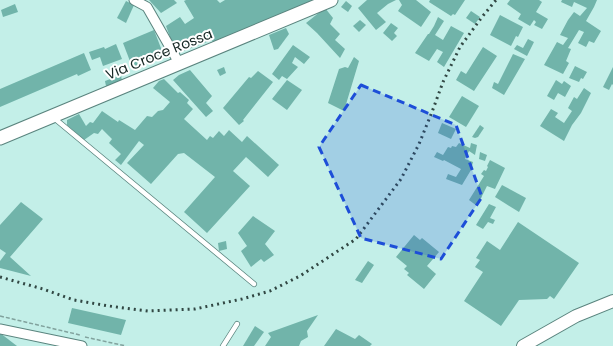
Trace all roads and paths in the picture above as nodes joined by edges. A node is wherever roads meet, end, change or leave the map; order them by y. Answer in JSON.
{"nodes":[{"id":1,"x":134,"y":0,"type":"edge"},
{"id":2,"x":331,"y":0,"type":"edge"},
{"id":3,"x":179,"y":63,"type":"junction"},
{"id":4,"x":51,"y":116,"type":"junction"},
{"id":5,"x":0,"y":138,"type":"edge"},
{"id":6,"x":254,"y":284,"type":"dead end"},
{"id":7,"x":613,"y":302,"type":"edge"},
{"id":8,"x":0,"y":316,"type":"edge"},
{"id":9,"x":237,"y":324,"type":"dead end"},
{"id":10,"x":0,"y":328,"type":"edge"},
{"id":11,"x":82,"y":346,"type":"edge"},
{"id":12,"x":126,"y":346,"type":"edge"},
{"id":13,"x":223,"y":346,"type":"edge"},
{"id":14,"x":523,"y":346,"type":"edge"}],
"edges":[{"from":1,"to":3,"type":"street"},
{"from":2,"to":3,"type":"main road","name":"Via Croce Rossa"},
{"from":3,"to":4,"type":"main road","name":"Via Croce Rossa"},
{"from":4,"to":5,"type":"main road","name":"Via Croce Rossa"},
{"from":4,"to":6,"type":"lane"},
{"from":7,"to":14,"type":"street"},
{"from":8,"to":12,"type":"path"},
{"from":9,"to":13,"type":"lane"},
{"from":10,"to":11,"type":"street"}]}
